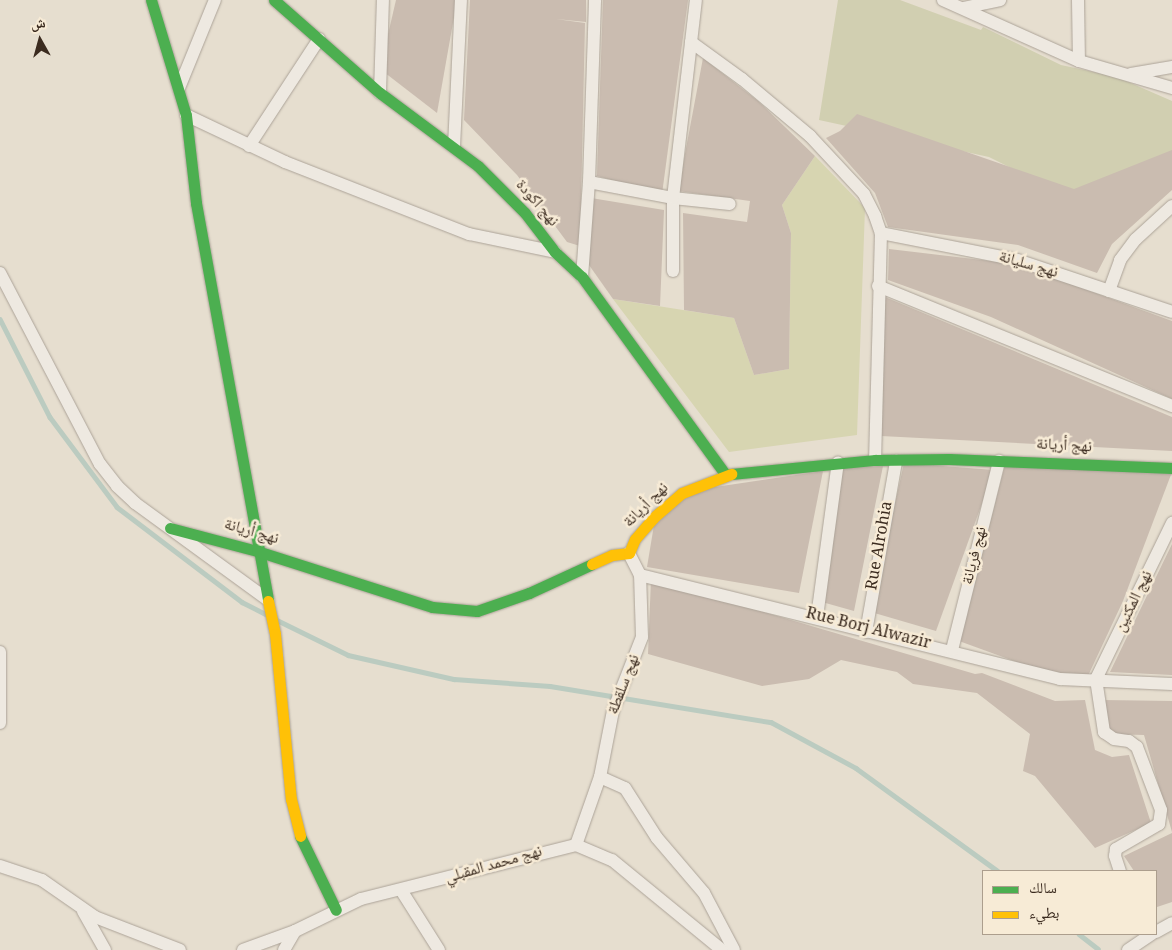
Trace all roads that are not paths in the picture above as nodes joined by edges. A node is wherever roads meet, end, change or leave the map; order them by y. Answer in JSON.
{"nodes":[{"id":1,"x":151,"y":0,"type":"edge"},
{"id":2,"x":215,"y":0,"type":"edge"},
{"id":3,"x":274,"y":0,"type":"edge"},
{"id":4,"x":383,"y":0,"type":"edge"},
{"id":5,"x":461,"y":0,"type":"edge"},
{"id":6,"x":595,"y":0,"type":"edge"},
{"id":7,"x":696,"y":0,"type":"edge"},
{"id":8,"x":943,"y":0,"type":"edge"},
{"id":9,"x":1000,"y":0,"type":"edge"},
{"id":10,"x":1078,"y":0,"type":"edge"},
{"id":11,"x":963,"y":8,"type":"junction"},
{"id":12,"x":319,"y":39,"type":"junction"},
{"id":13,"x":691,"y":42,"type":"junction"},
{"id":14,"x":1079,"y":61,"type":"junction"},
{"id":15,"x":1172,"y":68,"type":"edge"},
{"id":16,"x":1131,"y":74,"type":"junction"},
{"id":17,"x":180,"y":88,"type":"junction"},
{"id":18,"x":1172,"y":88,"type":"edge"},
{"id":19,"x":380,"y":93,"type":"junction"},
{"id":20,"x":186,"y":115,"type":"junction"},
{"id":21,"x":249,"y":146,"type":"junction"},
{"id":22,"x":454,"y":147,"type":"junction"},
{"id":23,"x":589,"y":182,"type":"junction"},
{"id":24,"x":673,"y":198,"type":"junction"},
{"id":25,"x":730,"y":204,"type":"dead end"},
{"id":26,"x":1172,"y":206,"type":"edge"},
{"id":27,"x":881,"y":232,"type":"junction"},
{"id":28,"x":555,"y":252,"type":"junction"},
{"id":29,"x":673,"y":271,"type":"dead end"},
{"id":30,"x":0,"y":273,"type":"edge"},
{"id":31,"x":582,"y":277,"type":"junction"},
{"id":32,"x":878,"y":286,"type":"junction"},
{"id":33,"x":1109,"y":291,"type":"junction"},
{"id":34,"x":1172,"y":312,"type":"edge"},
{"id":35,"x":1172,"y":406,"type":"edge"},
{"id":36,"x":874,"y":460,"type":"junction"},
{"id":37,"x":999,"y":460,"type":"junction"},
{"id":38,"x":896,"y":461,"type":"junction"},
{"id":39,"x":838,"y":462,"type":"junction"},
{"id":40,"x":1172,"y":468,"type":"edge"},
{"id":41,"x":726,"y":475,"type":"junction"},
{"id":42,"x":1172,"y":524,"type":"edge"},
{"id":43,"x":170,"y":528,"type":"junction"},
{"id":44,"x":257,"y":551,"type":"junction"},
{"id":45,"x":629,"y":553,"type":"junction"},
{"id":46,"x":640,"y":575,"type":"junction"},
{"id":47,"x":268,"y":600,"type":"junction"},
{"id":48,"x":817,"y":617,"type":"junction"},
{"id":49,"x":866,"y":632,"type":"junction"},
{"id":50,"x":952,"y":650,"type":"junction"},
{"id":51,"x":0,"y":652,"type":"edge"},
{"id":52,"x":1096,"y":679,"type":"junction"},
{"id":53,"x":1172,"y":684,"type":"edge"},
{"id":54,"x":0,"y":722,"type":"edge"},
{"id":55,"x":600,"y":777,"type":"junction"},
{"id":56,"x":576,"y":846,"type":"junction"},
{"id":57,"x":0,"y":866,"type":"edge"},
{"id":58,"x":1120,"y":870,"type":"edge"},
{"id":59,"x":401,"y":890,"type":"junction"},
{"id":60,"x":336,"y":910,"type":"junction"},
{"id":61,"x":83,"y":911,"type":"junction"},
{"id":62,"x":1172,"y":923,"type":"edge"},
{"id":63,"x":295,"y":931,"type":"junction"},
{"id":64,"x":1157,"y":931,"type":"edge"},
{"id":65,"x":1150,"y":935,"type":"edge"},
{"id":66,"x":105,"y":950,"type":"edge"},
{"id":67,"x":180,"y":950,"type":"edge"},
{"id":68,"x":243,"y":950,"type":"edge"},
{"id":69,"x":284,"y":950,"type":"edge"},
{"id":70,"x":439,"y":950,"type":"edge"},
{"id":71,"x":722,"y":950,"type":"edge"},
{"id":72,"x":734,"y":950,"type":"edge"},
{"id":73,"x":1128,"y":950,"type":"edge"}],
"edges":[{"from":1,"to":17,"type":"street"},
{"from":2,"to":17,"type":"street"},
{"from":3,"to":12,"type":"street","name":"نهج اكودة"},
{"from":4,"to":19,"type":"street"},
{"from":5,"to":22,"type":"street"},
{"from":6,"to":23,"type":"street"},
{"from":7,"to":13,"type":"street"},
{"from":8,"to":11,"type":"street"},
{"from":9,"to":11,"type":"street"},
{"from":10,"to":14,"type":"street"},
{"from":11,"to":14,"type":"street"},
{"from":12,"to":19,"type":"street","name":"نهج اكودة"},
{"from":12,"to":21,"type":"street"},
{"from":13,"to":24,"type":"street"},
{"from":13,"to":27,"type":"street"},
{"from":14,"to":16,"type":"street"},
{"from":15,"to":16,"type":"street"},
{"from":16,"to":18,"type":"street"},
{"from":17,"to":20,"type":"street"},
{"from":19,"to":22,"type":"street","name":"نهج اكودة"},
{"from":20,"to":21,"type":"street"},
{"from":20,"to":44,"type":"street"},
{"from":21,"to":28,"type":"street"},
{"from":22,"to":28,"type":"street","name":"نهج اكودة"},
{"from":23,"to":24,"type":"street"},
{"from":23,"to":31,"type":"street"},
{"from":24,"to":25,"type":"street"},
{"from":24,"to":29,"type":"street"},
{"from":26,"to":33,"type":"street"},
{"from":27,"to":32,"type":"street"},
{"from":27,"to":33,"type":"street","name":"نهج سليانة"},
{"from":28,"to":31,"type":"street","name":"نهج اكودة"},
{"from":30,"to":43,"type":"street"},
{"from":31,"to":41,"type":"street","name":"نهج اكودة"},
{"from":32,"to":35,"type":"street"},
{"from":32,"to":36,"type":"street"},
{"from":33,"to":34,"type":"street","name":"نهج سليانة"},
{"from":36,"to":38,"type":"street","name":"نهج أريانة"},
{"from":36,"to":39,"type":"street","name":"نهج أريانة"},
{"from":37,"to":38,"type":"street","name":"نهج أريانة"},
{"from":37,"to":40,"type":"street","name":"نهج أريانة"},
{"from":37,"to":50,"type":"street","name":"نهج فريانة"},
{"from":38,"to":49,"type":"street","name":"Rue Alrohia"},
{"from":39,"to":41,"type":"street","name":"نهج أريانة"},
{"from":39,"to":48,"type":"street"},
{"from":41,"to":45,"type":"street","name":"نهج أريانة"},
{"from":42,"to":52,"type":"street","name":"نهج المكنين"},
{"from":43,"to":44,"type":"street","name":"نهج أريانة"},
{"from":43,"to":47,"type":"street"},
{"from":44,"to":45,"type":"street","name":"نهج أريانة"},
{"from":44,"to":47,"type":"street"},
{"from":45,"to":46,"type":"street","name":"نهج سلقطة"},
{"from":46,"to":48,"type":"street","name":"Rue Borj Alwazir"},
{"from":46,"to":55,"type":"street","name":"نهج سلقطة"},
{"from":47,"to":60,"type":"street"},
{"from":48,"to":49,"type":"street","name":"Rue Borj Alwazir"},
{"from":49,"to":50,"type":"street","name":"Rue Borj Alwazir"},
{"from":50,"to":52,"type":"street","name":"Rue Borj Alwazir"},
{"from":51,"to":54,"type":"street"},
{"from":52,"to":53,"type":"street","name":"Rue Borj Alwazir"},
{"from":52,"to":58,"type":"street"},
{"from":55,"to":56,"type":"street","name":"نهج سلقطة"},
{"from":55,"to":72,"type":"street"},
{"from":56,"to":59,"type":"street","name":"نهج محمد المقبلي"},
{"from":56,"to":71,"type":"street"},
{"from":57,"to":61,"type":"street"},
{"from":59,"to":60,"type":"street","name":"نهج محمد المقبلي"},
{"from":59,"to":70,"type":"street"},
{"from":60,"to":63,"type":"street","name":"نهج محمد المقبلي"},
{"from":61,"to":66,"type":"street"},
{"from":61,"to":67,"type":"street"},
{"from":62,"to":64,"type":"street"},
{"from":63,"to":68,"type":"street","name":"نهج محمد المقبلي"},
{"from":63,"to":69,"type":"street"},
{"from":65,"to":73,"type":"street"}]}
